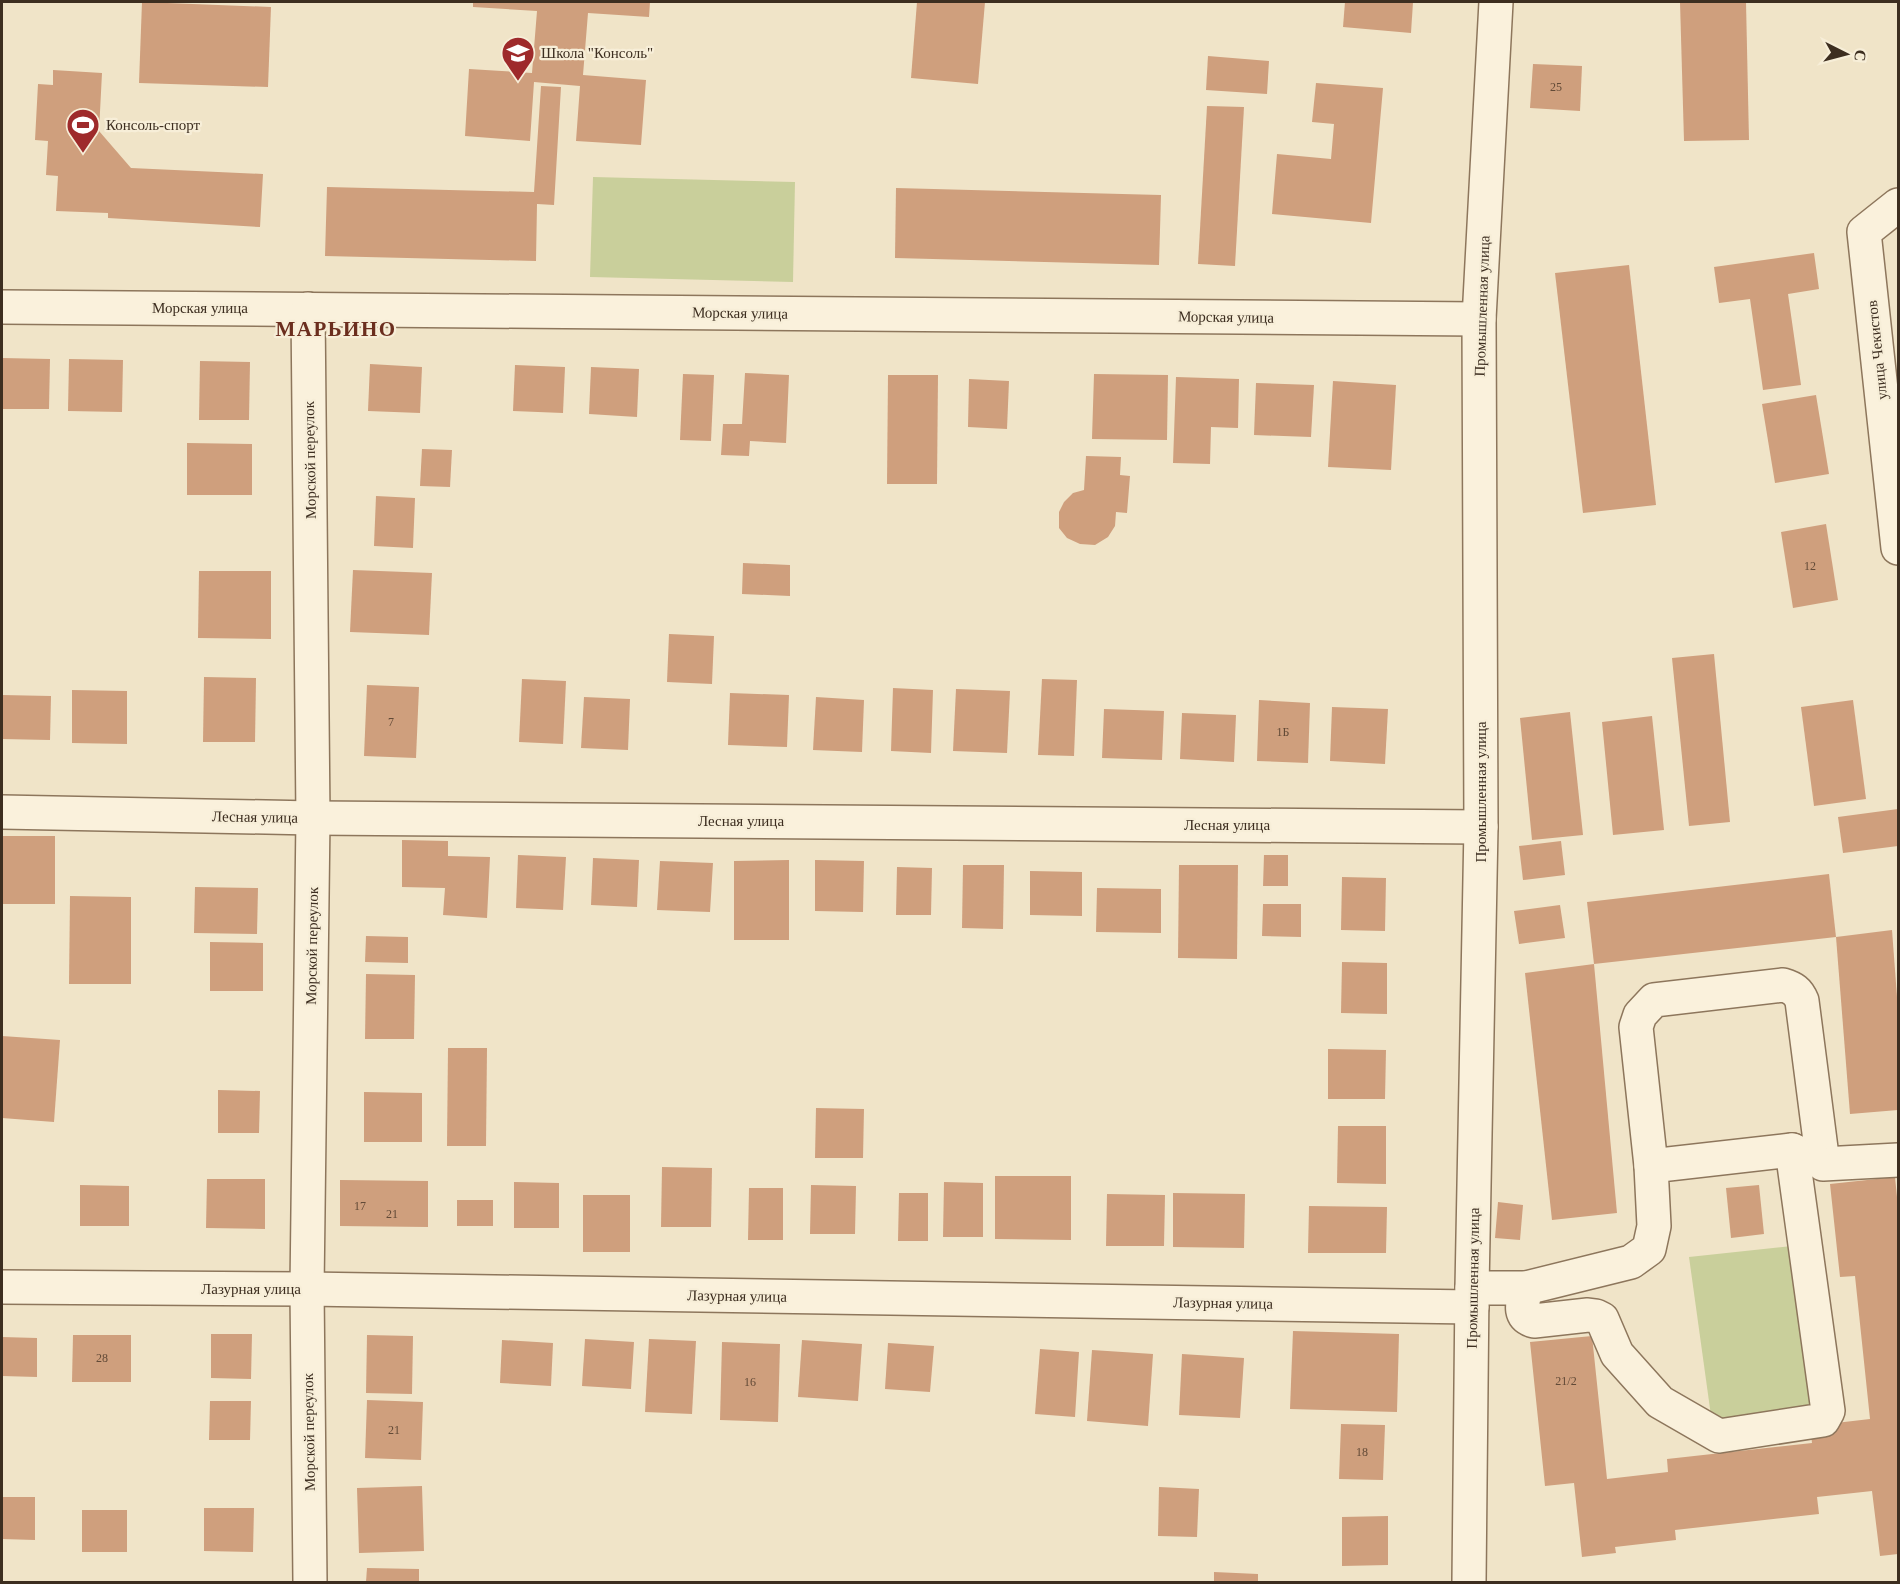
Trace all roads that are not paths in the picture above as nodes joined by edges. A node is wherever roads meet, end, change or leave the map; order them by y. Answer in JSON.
{"nodes":[{"id":1,"x":1496,"y":2,"type":"edge"},
{"id":2,"x":1899,"y":205,"type":"edge"},
{"id":3,"x":2,"y":307,"type":"edge"},
{"id":4,"x":308,"y":309,"type":"junction"},
{"id":5,"x":1479,"y":320,"type":"junction"},
{"id":6,"x":1899,"y":548,"type":"edge"},
{"id":7,"x":2,"y":812,"type":"edge"},
{"id":8,"x":313,"y":818,"type":"junction"},
{"id":9,"x":1481,"y":827,"type":"junction"},
{"id":10,"x":1792,"y":1150,"type":"junction"},
{"id":11,"x":1899,"y":1160,"type":"edge"},
{"id":12,"x":1823,"y":1164,"type":"junction"},
{"id":13,"x":1651,"y":1166,"type":"junction"},
{"id":14,"x":2,"y":1287,"type":"edge"},
{"id":15,"x":1526,"y":1288,"type":"junction"},
{"id":16,"x":307,"y":1289,"type":"junction"},
{"id":17,"x":1472,"y":1298,"type":"junction"},
{"id":18,"x":310,"y":1582,"type":"edge"},
{"id":19,"x":1469,"y":1582,"type":"edge"}],
"edges":[{"from":1,"to":5,"type":"street","name":"Промышленная улица"},
{"from":2,"to":6,"type":"street","name":"улица Чекистов"},
{"from":3,"to":4,"type":"street","name":"Морская улица"},
{"from":4,"to":5,"type":"street","name":"Морская улица"},
{"from":4,"to":8,"type":"street","name":"Морской переулок"},
{"from":5,"to":9,"type":"street","name":"Промышленная улица"},
{"from":7,"to":8,"type":"street","name":"Лесная улица"},
{"from":8,"to":9,"type":"street","name":"Лесная улица"},
{"from":8,"to":16,"type":"street","name":"Морской переулок"},
{"from":9,"to":17,"type":"street","name":"Промышленная улица"},
{"from":10,"to":12,"type":"street"},
{"from":10,"to":13,"type":"street"},
{"from":10,"to":15,"type":"street"},
{"from":11,"to":12,"type":"street"},
{"from":12,"to":13,"type":"street"},
{"from":13,"to":15,"type":"street","name":"Лазурная улица"},
{"from":14,"to":16,"type":"street","name":"Лазурная улица"},
{"from":15,"to":17,"type":"street","name":"Лазурная улица"},
{"from":16,"to":17,"type":"street","name":"Лазурная улица"},
{"from":16,"to":18,"type":"street","name":"Морской переулок"},
{"from":17,"to":19,"type":"street","name":"Промышленная улица"}]}
